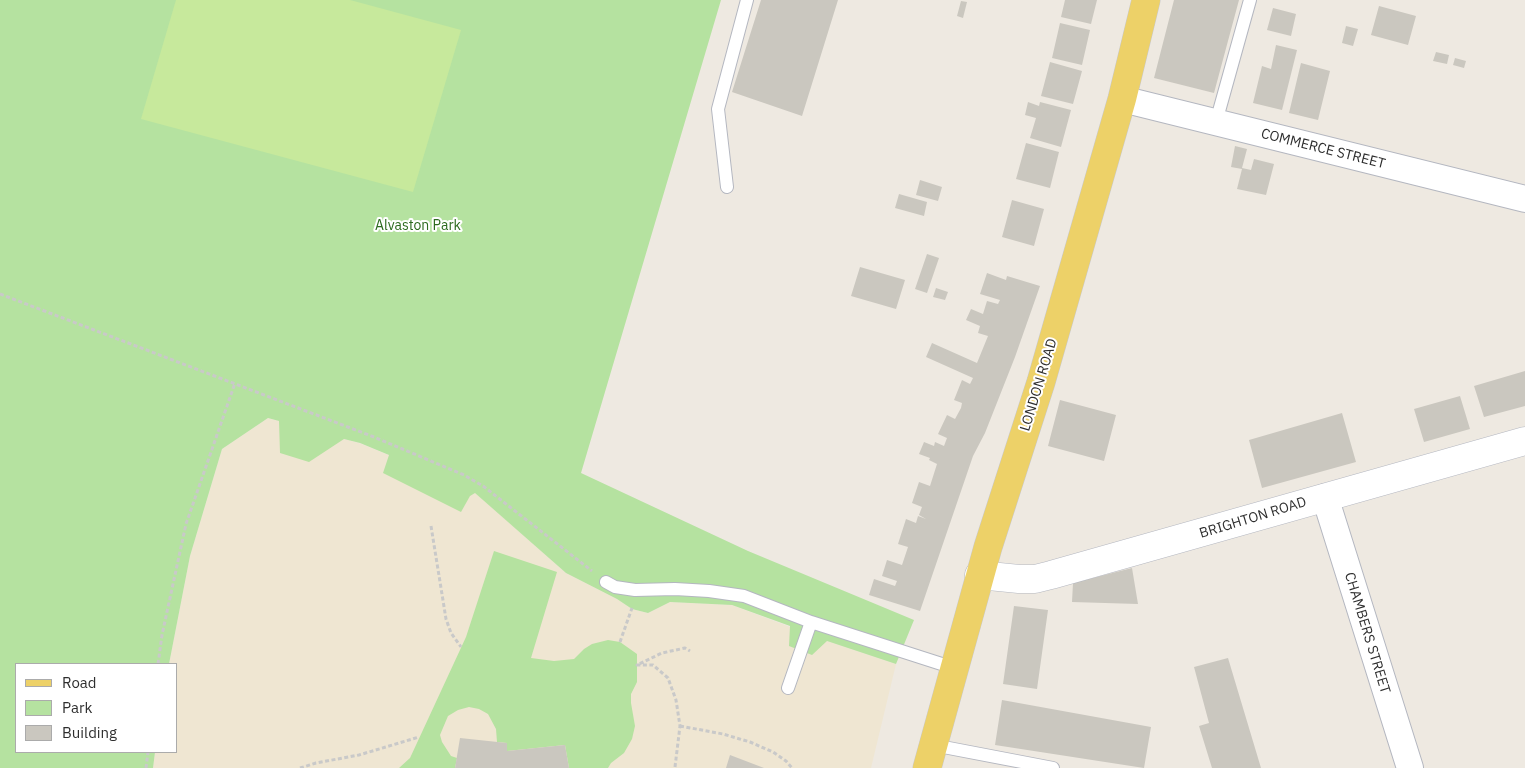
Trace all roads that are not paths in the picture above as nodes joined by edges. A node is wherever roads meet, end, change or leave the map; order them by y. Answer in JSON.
{"nodes":[{"id":1,"x":747,"y":0,"type":"edge"},
{"id":2,"x":1146,"y":0,"type":"edge"},
{"id":3,"x":1250,"y":0,"type":"edge"},
{"id":4,"x":1122,"y":99,"type":"junction"},
{"id":5,"x":1216,"y":122,"type":"junction"},
{"id":6,"x":727,"y":187,"type":"dead end"},
{"id":7,"x":1525,"y":199,"type":"edge"},
{"id":8,"x":1525,"y":441,"type":"edge"},
{"id":9,"x":1325,"y":497,"type":"junction"},
{"id":10,"x":979,"y":575,"type":"junction"},
{"id":11,"x":606,"y":582,"type":"road end"},
{"id":12,"x":811,"y":622,"type":"junction"},
{"id":13,"x":954,"y":668,"type":"junction"},
{"id":14,"x":788,"y":688,"type":"dead end"},
{"id":15,"x":930,"y":756,"type":"edge"},
{"id":16,"x":1053,"y":768,"type":"edge"},
{"id":17,"x":1410,"y":768,"type":"edge"}],
"edges":[{"from":1,"to":6,"type":"lane"},
{"from":2,"to":4,"type":"main road","name":"LONDON ROAD"},
{"from":3,"to":5,"type":"lane"},
{"from":4,"to":5,"type":"street","name":"COMMERCE STREET"},
{"from":4,"to":10,"type":"main road","name":"LONDON ROAD"},
{"from":5,"to":7,"type":"street","name":"COMMERCE STREET"},
{"from":8,"to":9,"type":"street","name":"BRIGHTON ROAD"},
{"from":9,"to":10,"type":"street","name":"BRIGHTON ROAD"},
{"from":9,"to":17,"type":"street","name":"CHAMBERS STREET"},
{"from":10,"to":13,"type":"main road","name":"LONDON ROAD"},
{"from":11,"to":12,"type":"lane"},
{"from":12,"to":13,"type":"lane"},
{"from":12,"to":14,"type":"lane"},
{"from":13,"to":15,"type":"main road","name":"LONDON ROAD"},
{"from":15,"to":16,"type":"lane"}]}
